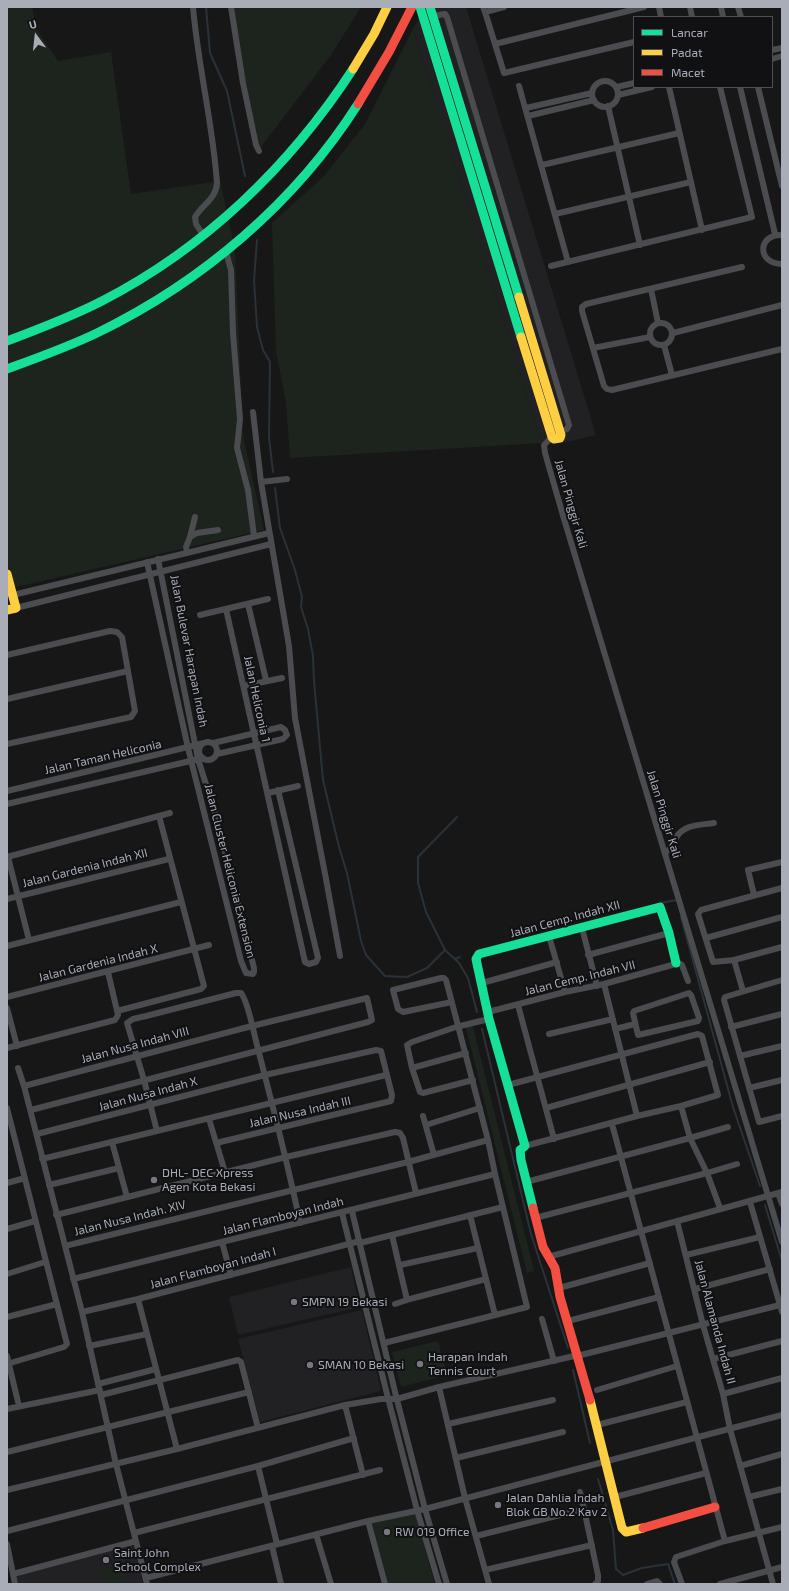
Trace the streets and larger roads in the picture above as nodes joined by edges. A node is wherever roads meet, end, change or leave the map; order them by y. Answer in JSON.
{"nodes":[{"id":1,"x":193,"y":7,"type":"edge"},
{"id":2,"x":231,"y":7,"type":"edge"},
{"id":3,"x":387,"y":7,"type":"edge"},
{"id":4,"x":412,"y":7,"type":"edge"},
{"id":5,"x":420,"y":7,"type":"edge"},
{"id":6,"x":504,"y":7,"type":"edge"},
{"id":7,"x":644,"y":7,"type":"edge"},
{"id":8,"x":484,"y":9,"type":"edge"},
{"id":9,"x":431,"y":12,"type":"edge"},
{"id":10,"x":633,"y":42,"type":"edge"},
{"id":11,"x":495,"y":44,"type":"junction"},
{"id":12,"x":633,"y":83,"type":"edge"},
{"id":13,"x":520,"y":86,"type":"dead end"},
{"id":14,"x":617,"y":87,"type":"junction"},
{"id":15,"x":648,"y":88,"type":"edge"},
{"id":16,"x":669,"y":88,"type":"edge"},
{"id":17,"x":720,"y":88,"type":"edge"},
{"id":18,"x":740,"y":88,"type":"edge"},
{"id":19,"x":758,"y":88,"type":"edge"},
{"id":20,"x":592,"y":93,"type":"junction"},
{"id":21,"x":618,"y":95,"type":"junction"},
{"id":22,"x":594,"y":100,"type":"junction"},
{"id":23,"x":608,"y":106,"type":"junction"},
{"id":24,"x":526,"y":108,"type":"junction"},
{"id":25,"x":528,"y":116,"type":"junction"},
{"id":26,"x":679,"y":133,"type":"junction"},
{"id":27,"x":617,"y":147,"type":"junction"},
{"id":28,"x":259,"y":151,"type":"dead end"},
{"id":29,"x":474,"y":152,"type":"junction"},
{"id":30,"x":464,"y":154,"type":"junction"},
{"id":31,"x":542,"y":165,"type":"junction"},
{"id":32,"x":691,"y":182,"type":"junction"},
{"id":33,"x":782,"y":186,"type":"edge"},
{"id":34,"x":629,"y":196,"type":"junction"},
{"id":35,"x":555,"y":214,"type":"junction"},
{"id":36,"x":702,"y":230,"type":"junction"},
{"id":37,"x":775,"y":234,"type":"junction"},
{"id":38,"x":203,"y":235,"type":"junction"},
{"id":39,"x":782,"y":235,"type":"edge"},
{"id":40,"x":640,"y":244,"type":"junction"},
{"id":41,"x":226,"y":252,"type":"junction"},
{"id":42,"x":568,"y":262,"type":"junction"},
{"id":43,"x":782,"y":264,"type":"edge"},
{"id":44,"x":551,"y":266,"type":"dead end"},
{"id":45,"x":742,"y":267,"type":"dead end"},
{"id":46,"x":651,"y":289,"type":"junction"},
{"id":47,"x":782,"y":305,"type":"edge"},
{"id":48,"x":658,"y":323,"type":"junction"},
{"id":49,"x":673,"y":333,"type":"junction"},
{"id":50,"x":650,"y":337,"type":"junction"},
{"id":51,"x":7,"y":341,"type":"edge"},
{"id":52,"x":664,"y":345,"type":"junction"},
{"id":53,"x":593,"y":348,"type":"junction"},
{"id":54,"x":782,"y":349,"type":"edge"},
{"id":55,"x":7,"y":369,"type":"edge"},
{"id":56,"x":672,"y":375,"type":"junction"},
{"id":57,"x":253,"y":412,"type":"dead end"},
{"id":58,"x":560,"y":432,"type":"junction"},
{"id":59,"x":550,"y":440,"type":"dead end"},
{"id":60,"x":287,"y":479,"type":"dead end"},
{"id":61,"x":261,"y":482,"type":"junction"},
{"id":62,"x":195,"y":517,"type":"dead end"},
{"id":63,"x":218,"y":530,"type":"dead end"},
{"id":64,"x":269,"y":533,"type":"junction"},
{"id":65,"x":254,"y":536,"type":"junction"},
{"id":66,"x":190,"y":537,"type":"junction"},
{"id":67,"x":271,"y":544,"type":"junction"},
{"id":68,"x":187,"y":552,"type":"junction"},
{"id":69,"x":158,"y":559,"type":"junction"},
{"id":70,"x":147,"y":562,"type":"junction"},
{"id":71,"x":160,"y":572,"type":"junction"},
{"id":72,"x":7,"y":574,"type":"edge"},
{"id":73,"x":149,"y":574,"type":"junction"},
{"id":74,"x":10,"y":596,"type":"edge"},
{"id":75,"x":268,"y":598,"type":"dead end"},
{"id":76,"x":248,"y":604,"type":"junction"},
{"id":77,"x":11,"y":609,"type":"edge"},
{"id":78,"x":226,"y":609,"type":"junction"},
{"id":79,"x":200,"y":615,"type":"dead end"},
{"id":80,"x":7,"y":655,"type":"edge"},
{"id":81,"x":128,"y":671,"type":"junction"},
{"id":82,"x":282,"y":678,"type":"dead end"},
{"id":83,"x":266,"y":680,"type":"junction"},
{"id":84,"x":244,"y":686,"type":"junction"},
{"id":85,"x":7,"y":699,"type":"edge"},
{"id":86,"x":253,"y":734,"type":"junction"},
{"id":87,"x":234,"y":738,"type":"junction"},
{"id":88,"x":204,"y":743,"type":"junction"},
{"id":89,"x":7,"y":744,"type":"edge"},
{"id":90,"x":213,"y":744,"type":"junction"},
{"id":91,"x":256,"y":745,"type":"junction"},
{"id":92,"x":195,"y":746,"type":"junction"},
{"id":93,"x":188,"y":748,"type":"junction"},
{"id":94,"x":237,"y":749,"type":"junction"},
{"id":95,"x":217,"y":754,"type":"junction"},
{"id":96,"x":197,"y":760,"type":"junction"},
{"id":97,"x":298,"y":786,"type":"dead end"},
{"id":98,"x":278,"y":790,"type":"junction"},
{"id":99,"x":7,"y":791,"type":"edge"},
{"id":100,"x":268,"y":793,"type":"junction"},
{"id":101,"x":7,"y":804,"type":"edge"},
{"id":102,"x":170,"y":813,"type":"dead end"},
{"id":103,"x":158,"y":816,"type":"junction"},
{"id":104,"x":714,"y":824,"type":"dead end"},
{"id":105,"x":665,"y":853,"type":"junction"},
{"id":106,"x":8,"y":857,"type":"edge"},
{"id":107,"x":169,"y":859,"type":"junction"},
{"id":108,"x":782,"y":862,"type":"edge"},
{"id":109,"x":782,"y":888,"type":"edge"},
{"id":110,"x":754,"y":895,"type":"junction"},
{"id":111,"x":18,"y":896,"type":"junction"},
{"id":112,"x":7,"y":899,"type":"edge"},
{"id":113,"x":181,"y":902,"type":"junction"},
{"id":114,"x":782,"y":918,"type":"edge"},
{"id":115,"x":582,"y":928,"type":"junction"},
{"id":116,"x":669,"y":933,"type":"junction"},
{"id":117,"x":549,"y":936,"type":"junction"},
{"id":118,"x":706,"y":938,"type":"junction"},
{"id":119,"x":29,"y":940,"type":"junction"},
{"id":120,"x":7,"y":946,"type":"edge"},
{"id":121,"x":209,"y":946,"type":"dead end"},
{"id":122,"x":782,"y":947,"type":"edge"},
{"id":123,"x":194,"y":949,"type":"junction"},
{"id":124,"x":588,"y":955,"type":"junction"},
{"id":125,"x":340,"y":956,"type":"dead end"},
{"id":126,"x":734,"y":960,"type":"junction"},
{"id":127,"x":557,"y":962,"type":"junction"},
{"id":128,"x":676,"y":964,"type":"junction"},
{"id":129,"x":108,"y":972,"type":"junction"},
{"id":130,"x":782,"y":980,"type":"edge"},
{"id":131,"x":688,"y":981,"type":"dead end"},
{"id":132,"x":482,"y":983,"type":"junction"},
{"id":133,"x":604,"y":984,"type":"junction"},
{"id":134,"x":597,"y":986,"type":"junction"},
{"id":135,"x":743,"y":991,"type":"junction"},
{"id":136,"x":565,"y":992,"type":"junction"},
{"id":137,"x":7,"y":997,"type":"edge"},
{"id":138,"x":452,"y":1002,"type":"junction"},
{"id":139,"x":518,"y":1005,"type":"junction"},
{"id":140,"x":7,"y":1008,"type":"edge"},
{"id":141,"x":117,"y":1011,"type":"junction"},
{"id":142,"x":782,"y":1014,"type":"edge"},
{"id":143,"x":487,"y":1017,"type":"junction"},
{"id":144,"x":613,"y":1019,"type":"junction"},
{"id":145,"x":635,"y":1024,"type":"junction"},
{"id":146,"x":252,"y":1026,"type":"junction"},
{"id":147,"x":459,"y":1026,"type":"junction"},
{"id":148,"x":731,"y":1027,"type":"junction"},
{"id":149,"x":615,"y":1030,"type":"junction"},
{"id":150,"x":549,"y":1034,"type":"dead end"},
{"id":151,"x":17,"y":1046,"type":"junction"},
{"id":152,"x":782,"y":1046,"type":"edge"},
{"id":153,"x":7,"y":1048,"type":"edge"},
{"id":154,"x":258,"y":1051,"type":"junction"},
{"id":155,"x":466,"y":1053,"type":"junction"},
{"id":156,"x":622,"y":1054,"type":"junction"},
{"id":157,"x":137,"y":1056,"type":"junction"},
{"id":158,"x":740,"y":1056,"type":"junction"},
{"id":159,"x":710,"y":1062,"type":"junction"},
{"id":160,"x":18,"y":1068,"type":"dead end"},
{"id":161,"x":412,"y":1068,"type":"junction"},
{"id":162,"x":265,"y":1075,"type":"junction"},
{"id":163,"x":386,"y":1075,"type":"junction"},
{"id":164,"x":538,"y":1076,"type":"junction"},
{"id":165,"x":144,"y":1080,"type":"junction"},
{"id":166,"x":473,"y":1080,"type":"junction"},
{"id":167,"x":782,"y":1080,"type":"edge"},
{"id":168,"x":508,"y":1085,"type":"junction"},
{"id":169,"x":630,"y":1085,"type":"junction"},
{"id":170,"x":24,"y":1086,"type":"junction"},
{"id":171,"x":750,"y":1088,"type":"junction"},
{"id":172,"x":272,"y":1103,"type":"junction"},
{"id":173,"x":151,"y":1105,"type":"junction"},
{"id":174,"x":681,"y":1106,"type":"junction"},
{"id":175,"x":7,"y":1108,"type":"edge"},
{"id":176,"x":480,"y":1108,"type":"junction"},
{"id":177,"x":546,"y":1108,"type":"junction"},
{"id":178,"x":30,"y":1110,"type":"junction"},
{"id":179,"x":423,"y":1116,"type":"dead end"},
{"id":180,"x":637,"y":1116,"type":"junction"},
{"id":181,"x":782,"y":1116,"type":"edge"},
{"id":182,"x":209,"y":1118,"type":"junction"},
{"id":183,"x":612,"y":1124,"type":"junction"},
{"id":184,"x":426,"y":1125,"type":"junction"},
{"id":185,"x":728,"y":1127,"type":"dead end"},
{"id":186,"x":278,"y":1128,"type":"junction"},
{"id":187,"x":157,"y":1131,"type":"junction"},
{"id":188,"x":37,"y":1134,"type":"junction"},
{"id":189,"x":14,"y":1135,"type":"junction"},
{"id":190,"x":7,"y":1137,"type":"edge"},
{"id":191,"x":690,"y":1138,"type":"junction"},
{"id":192,"x":554,"y":1139,"type":"junction"},
{"id":193,"x":488,"y":1140,"type":"junction"},
{"id":194,"x":112,"y":1142,"type":"junction"},
{"id":195,"x":216,"y":1143,"type":"junction"},
{"id":196,"x":525,"y":1146,"type":"junction"},
{"id":197,"x":434,"y":1155,"type":"junction"},
{"id":198,"x":286,"y":1157,"type":"junction"},
{"id":199,"x":620,"y":1157,"type":"junction"},
{"id":200,"x":42,"y":1159,"type":"junction"},
{"id":201,"x":408,"y":1162,"type":"junction"},
{"id":202,"x":737,"y":1164,"type":"dead end"},
{"id":203,"x":119,"y":1168,"type":"junction"},
{"id":204,"x":225,"y":1172,"type":"junction"},
{"id":205,"x":707,"y":1173,"type":"junction"},
{"id":206,"x":495,"y":1174,"type":"junction"},
{"id":207,"x":25,"y":1178,"type":"junction"},
{"id":208,"x":526,"y":1182,"type":"junction"},
{"id":209,"x":7,"y":1183,"type":"edge"},
{"id":210,"x":49,"y":1185,"type":"junction"},
{"id":211,"x":293,"y":1190,"type":"junction"},
{"id":212,"x":780,"y":1192,"type":"edge"},
{"id":213,"x":416,"y":1193,"type":"junction"},
{"id":214,"x":630,"y":1194,"type":"junction"},
{"id":215,"x":766,"y":1196,"type":"junction"},
{"id":216,"x":127,"y":1197,"type":"junction"},
{"id":217,"x":750,"y":1202,"type":"junction"},
{"id":218,"x":782,"y":1204,"type":"edge"},
{"id":219,"x":503,"y":1207,"type":"junction"},
{"id":220,"x":720,"y":1208,"type":"junction"},
{"id":221,"x":352,"y":1210,"type":"junction"},
{"id":222,"x":342,"y":1213,"type":"junction"},
{"id":223,"x":56,"y":1215,"type":"junction"},
{"id":224,"x":470,"y":1215,"type":"junction"},
{"id":225,"x":535,"y":1218,"type":"junction"},
{"id":226,"x":35,"y":1221,"type":"junction"},
{"id":227,"x":676,"y":1221,"type":"junction"},
{"id":228,"x":300,"y":1223,"type":"junction"},
{"id":229,"x":7,"y":1229,"type":"edge"},
{"id":230,"x":641,"y":1231,"type":"junction"},
{"id":231,"x":392,"y":1235,"type":"junction"},
{"id":232,"x":760,"y":1237,"type":"junction"},
{"id":233,"x":222,"y":1242,"type":"junction"},
{"id":234,"x":360,"y":1242,"type":"junction"},
{"id":235,"x":782,"y":1242,"type":"edge"},
{"id":236,"x":350,"y":1244,"type":"junction"},
{"id":237,"x":65,"y":1246,"type":"junction"},
{"id":238,"x":478,"y":1248,"type":"junction"},
{"id":239,"x":686,"y":1255,"type":"junction"},
{"id":240,"x":548,"y":1257,"type":"junction"},
{"id":241,"x":45,"y":1262,"type":"junction"},
{"id":242,"x":650,"y":1263,"type":"junction"},
{"id":243,"x":400,"y":1265,"type":"junction"},
{"id":244,"x":770,"y":1269,"type":"junction"},
{"id":245,"x":7,"y":1274,"type":"edge"},
{"id":246,"x":231,"y":1275,"type":"junction"},
{"id":247,"x":75,"y":1279,"type":"junction"},
{"id":248,"x":486,"y":1279,"type":"junction"},
{"id":249,"x":559,"y":1288,"type":"junction"},
{"id":250,"x":695,"y":1289,"type":"junction"},
{"id":251,"x":659,"y":1297,"type":"junction"},
{"id":252,"x":138,"y":1299,"type":"junction"},
{"id":253,"x":407,"y":1300,"type":"junction"},
{"id":254,"x":57,"y":1304,"type":"junction"},
{"id":255,"x":395,"y":1304,"type":"dead end"},
{"id":256,"x":780,"y":1305,"type":"junction"},
{"id":257,"x":82,"y":1312,"type":"junction"},
{"id":258,"x":782,"y":1312,"type":"edge"},
{"id":259,"x":495,"y":1315,"type":"junction"},
{"id":260,"x":7,"y":1317,"type":"edge"},
{"id":261,"x":542,"y":1319,"type":"dead end"},
{"id":262,"x":568,"y":1321,"type":"junction"},
{"id":263,"x":703,"y":1325,"type":"junction"},
{"id":264,"x":668,"y":1333,"type":"junction"},
{"id":265,"x":147,"y":1334,"type":"junction"},
{"id":266,"x":782,"y":1341,"type":"edge"},
{"id":267,"x":384,"y":1343,"type":"junction"},
{"id":268,"x":89,"y":1346,"type":"junction"},
{"id":269,"x":7,"y":1356,"type":"edge"},
{"id":270,"x":576,"y":1356,"type":"junction"},
{"id":271,"x":714,"y":1359,"type":"junction"},
{"id":272,"x":557,"y":1360,"type":"junction"},
{"id":273,"x":8,"y":1364,"type":"edge"},
{"id":274,"x":677,"y":1366,"type":"junction"},
{"id":275,"x":156,"y":1369,"type":"junction"},
{"id":276,"x":782,"y":1378,"type":"edge"},
{"id":277,"x":160,"y":1380,"type":"junction"},
{"id":278,"x":439,"y":1387,"type":"junction"},
{"id":279,"x":100,"y":1390,"type":"junction"},
{"id":280,"x":598,"y":1390,"type":"dead end"},
{"id":281,"x":249,"y":1392,"type":"junction"},
{"id":282,"x":723,"y":1394,"type":"junction"},
{"id":283,"x":388,"y":1398,"type":"junction"},
{"id":284,"x":397,"y":1399,"type":"junction"},
{"id":285,"x":553,"y":1400,"type":"dead end"},
{"id":286,"x":18,"y":1402,"type":"dead end"},
{"id":287,"x":687,"y":1402,"type":"junction"},
{"id":288,"x":345,"y":1405,"type":"junction"},
{"id":289,"x":7,"y":1409,"type":"edge"},
{"id":290,"x":168,"y":1411,"type":"junction"},
{"id":291,"x":782,"y":1415,"type":"edge"},
{"id":292,"x":448,"y":1424,"type":"junction"},
{"id":293,"x":597,"y":1425,"type":"junction"},
{"id":294,"x":108,"y":1426,"type":"junction"},
{"id":295,"x":258,"y":1428,"type":"junction"},
{"id":296,"x":730,"y":1429,"type":"junction"},
{"id":297,"x":563,"y":1432,"type":"dead end"},
{"id":298,"x":696,"y":1437,"type":"junction"},
{"id":299,"x":354,"y":1438,"type":"junction"},
{"id":300,"x":177,"y":1449,"type":"junction"},
{"id":301,"x":7,"y":1452,"type":"edge"},
{"id":302,"x":782,"y":1454,"type":"edge"},
{"id":303,"x":456,"y":1458,"type":"junction"},
{"id":304,"x":606,"y":1461,"type":"junction"},
{"id":305,"x":116,"y":1464,"type":"junction"},
{"id":306,"x":258,"y":1466,"type":"junction"},
{"id":307,"x":740,"y":1466,"type":"junction"},
{"id":308,"x":380,"y":1470,"type":"dead end"},
{"id":309,"x":706,"y":1473,"type":"junction"},
{"id":310,"x":363,"y":1475,"type":"junction"},
{"id":311,"x":782,"y":1489,"type":"edge"},
{"id":312,"x":7,"y":1490,"type":"edge"},
{"id":313,"x":580,"y":1492,"type":"dead end"},
{"id":314,"x":615,"y":1497,"type":"junction"},
{"id":315,"x":465,"y":1498,"type":"junction"},
{"id":316,"x":749,"y":1498,"type":"junction"},
{"id":317,"x":126,"y":1500,"type":"junction"},
{"id":318,"x":266,"y":1500,"type":"junction"},
{"id":319,"x":716,"y":1507,"type":"junction"},
{"id":320,"x":425,"y":1509,"type":"junction"},
{"id":321,"x":584,"y":1509,"type":"junction"},
{"id":322,"x":417,"y":1510,"type":"junction"},
{"id":323,"x":368,"y":1521,"type":"junction"},
{"id":324,"x":782,"y":1527,"type":"edge"},
{"id":325,"x":7,"y":1531,"type":"edge"},
{"id":326,"x":134,"y":1533,"type":"junction"},
{"id":327,"x":316,"y":1534,"type":"junction"},
{"id":328,"x":759,"y":1534,"type":"junction"},
{"id":329,"x":476,"y":1536,"type":"junction"},
{"id":330,"x":136,"y":1541,"type":"junction"},
{"id":331,"x":725,"y":1541,"type":"junction"},
{"id":332,"x":7,"y":1544,"type":"edge"},
{"id":333,"x":274,"y":1545,"type":"junction"},
{"id":334,"x":592,"y":1545,"type":"junction"},
{"id":335,"x":782,"y":1566,"type":"edge"},
{"id":336,"x":485,"y":1570,"type":"junction"},
{"id":337,"x":769,"y":1570,"type":"junction"},
{"id":338,"x":13,"y":1574,"type":"junction"},
{"id":339,"x":147,"y":1581,"type":"edge"},
{"id":340,"x":15,"y":1584,"type":"edge"},
{"id":341,"x":281,"y":1584,"type":"edge"},
{"id":342,"x":331,"y":1584,"type":"edge"},
{"id":343,"x":385,"y":1584,"type":"edge"},
{"id":344,"x":439,"y":1584,"type":"edge"},
{"id":345,"x":447,"y":1584,"type":"edge"},
{"id":346,"x":489,"y":1584,"type":"edge"},
{"id":347,"x":595,"y":1584,"type":"edge"},
{"id":348,"x":647,"y":1584,"type":"edge"},
{"id":349,"x":660,"y":1584,"type":"edge"},
{"id":350,"x":682,"y":1584,"type":"edge"},
{"id":351,"x":720,"y":1584,"type":"edge"},
{"id":352,"x":773,"y":1584,"type":"edge"}],
"edges":[{"from":1,"to":38,"type":"street"},
{"from":2,"to":28,"type":"street"},
{"from":3,"to":38,"type":"street"},
{"from":4,"to":41,"type":"street"},
{"from":5,"to":30,"type":"street"},
{"from":6,"to":8,"type":"street"},
{"from":7,"to":11,"type":"street"},
{"from":8,"to":11,"type":"street"},
{"from":9,"to":29,"type":"street"},
{"from":9,"to":58,"type":"street"},
{"from":10,"to":11,"type":"street"},
{"from":12,"to":14,"type":"street"},
{"from":13,"to":24,"type":"street"},
{"from":14,"to":20,"type":"street"},
{"from":14,"to":21,"type":"street"},
{"from":15,"to":21,"type":"street"},
{"from":16,"to":26,"type":"street"},
{"from":17,"to":36,"type":"street"},
{"from":18,"to":37,"type":"street"},
{"from":19,"to":33,"type":"street"},
{"from":20,"to":22,"type":"street"},
{"from":20,"to":24,"type":"street"},
{"from":21,"to":23,"type":"street"},
{"from":22,"to":23,"type":"street"},
{"from":22,"to":25,"type":"street"},
{"from":23,"to":27,"type":"street"},
{"from":24,"to":25,"type":"street"},
{"from":25,"to":31,"type":"street"},
{"from":26,"to":27,"type":"street"},
{"from":26,"to":32,"type":"street"},
{"from":27,"to":31,"type":"street"},
{"from":27,"to":34,"type":"street"},
{"from":29,"to":30,"type":"street"},
{"from":29,"to":58,"type":"street"},
{"from":30,"to":58,"type":"street"},
{"from":31,"to":35,"type":"street"},
{"from":32,"to":34,"type":"street"},
{"from":32,"to":36,"type":"street"},
{"from":34,"to":35,"type":"street"},
{"from":34,"to":40,"type":"street"},
{"from":35,"to":42,"type":"street"},
{"from":36,"to":40,"type":"street"},
{"from":37,"to":39,"type":"street"},
{"from":37,"to":43,"type":"street"},
{"from":38,"to":51,"type":"street"},
{"from":40,"to":42,"type":"street"},
{"from":41,"to":55,"type":"street"},
{"from":41,"to":65,"type":"street"},
{"from":42,"to":44,"type":"street"},
{"from":45,"to":46,"type":"street"},
{"from":46,"to":48,"type":"street"},
{"from":46,"to":53,"type":"street"},
{"from":47,"to":49,"type":"street"},
{"from":48,"to":49,"type":"street"},
{"from":48,"to":50,"type":"street"},
{"from":49,"to":52,"type":"street"},
{"from":50,"to":52,"type":"street"},
{"from":50,"to":53,"type":"street"},
{"from":52,"to":56,"type":"street"},
{"from":53,"to":56,"type":"street"},
{"from":54,"to":56,"type":"street"},
{"from":57,"to":61,"type":"street"},
{"from":59,"to":105,"type":"street","name":"Jalan Pinggir Kali"},
{"from":60,"to":61,"type":"street"},
{"from":61,"to":64,"type":"street"},
{"from":62,"to":66,"type":"street"},
{"from":63,"to":66,"type":"street"},
{"from":64,"to":65,"type":"street"},
{"from":64,"to":67,"type":"street"},
{"from":65,"to":68,"type":"street"},
{"from":66,"to":68,"type":"street"},
{"from":67,"to":71,"type":"street"},
{"from":67,"to":125,"type":"street"},
{"from":68,"to":69,"type":"street"},
{"from":69,"to":70,"type":"street"},
{"from":69,"to":71,"type":"street","name":"Jalan Bulevar Harapan Indah"},
{"from":70,"to":73,"type":"street","name":"Jalan Bulevar Harapan Indah"},
{"from":70,"to":74,"type":"street"},
{"from":71,"to":73,"type":"street"},
{"from":71,"to":92,"type":"street","name":"Jalan Bulevar Harapan Indah"},
{"from":72,"to":74,"type":"street"},
{"from":73,"to":77,"type":"street"},
{"from":73,"to":93,"type":"street","name":"Jalan Bulevar Harapan Indah"},
{"from":74,"to":77,"type":"street"},
{"from":75,"to":76,"type":"street"},
{"from":76,"to":78,"type":"street"},
{"from":76,"to":83,"type":"street"},
{"from":78,"to":79,"type":"street"},
{"from":78,"to":84,"type":"street","name":"Jalan Heliconia 1"},
{"from":80,"to":81,"type":"street"},
{"from":81,"to":85,"type":"street"},
{"from":81,"to":89,"type":"street"},
{"from":82,"to":83,"type":"street"},
{"from":83,"to":84,"type":"street"},
{"from":84,"to":86,"type":"street","name":"Jalan Heliconia 1"},
{"from":86,"to":87,"type":"street"},
{"from":86,"to":91,"type":"street","name":"Jalan Heliconia 1"},
{"from":86,"to":91,"type":"street"},
{"from":87,"to":90,"type":"street"},
{"from":87,"to":94,"type":"street"},
{"from":88,"to":90,"type":"street"},
{"from":88,"to":92,"type":"street","name":"Jalan Taman Heliconia"},
{"from":88,"to":96,"type":"street"},
{"from":90,"to":95,"type":"street"},
{"from":91,"to":94,"type":"street"},
{"from":91,"to":100,"type":"street","name":"Jalan Heliconia 1"},
{"from":92,"to":93,"type":"street","name":"Jalan Taman Heliconia"},
{"from":92,"to":96,"type":"street","name":"Jalan Bulevar Harapan Indah"},
{"from":93,"to":96,"type":"street","name":"Jalan Bulevar Harapan Indah"},
{"from":93,"to":99,"type":"street","name":"Jalan Taman Heliconia"},
{"from":94,"to":95,"type":"street"},
{"from":95,"to":96,"type":"street","name":"Jalan Taman Heliconia"},
{"from":96,"to":96,"type":"street","name":"Jalan Cluster Heliconia Extension"},
{"from":96,"to":101,"type":"street","name":"Jalan Taman Heliconia"},
{"from":97,"to":98,"type":"street"},
{"from":98,"to":100,"type":"street"},
{"from":98,"to":100,"type":"street","name":"Jalan Heliconia 1"},
{"from":102,"to":103,"type":"street"},
{"from":103,"to":106,"type":"street"},
{"from":103,"to":107,"type":"street"},
{"from":104,"to":105,"type":"street"},
{"from":105,"to":215,"type":"street","name":"Jalan Pinggir Kali"},
{"from":106,"to":111,"type":"street"},
{"from":107,"to":111,"type":"street","name":"Jalan Gardenia Indah XII"},
{"from":107,"to":113,"type":"street"},
{"from":108,"to":110,"type":"street"},
{"from":109,"to":110,"type":"street"},
{"from":110,"to":118,"type":"street"},
{"from":111,"to":112,"type":"street","name":"Jalan Gardenia Indah XII"},
{"from":111,"to":119,"type":"street"},
{"from":113,"to":119,"type":"street"},
{"from":113,"to":123,"type":"street"},
{"from":114,"to":118,"type":"street"},
{"from":115,"to":116,"type":"street","name":"Jalan Cemp. Indah XII"},
{"from":115,"to":117,"type":"street","name":"Jalan Cemp. Indah XII"},
{"from":115,"to":124,"type":"street"},
{"from":116,"to":124,"type":"street"},
{"from":116,"to":128,"type":"street","name":"Jalan Cemp. Indah XII"},
{"from":117,"to":127,"type":"street"},
{"from":117,"to":132,"type":"street","name":"Jalan Cemp. Indah XII"},
{"from":118,"to":126,"type":"street"},
{"from":119,"to":120,"type":"street"},
{"from":121,"to":123,"type":"street","name":"Jalan Gardenia Indah X"},
{"from":122,"to":126,"type":"street"},
{"from":123,"to":129,"type":"street","name":"Jalan Gardenia Indah X"},
{"from":123,"to":141,"type":"street"},
{"from":124,"to":134,"type":"street"},
{"from":126,"to":135,"type":"street"},
{"from":127,"to":132,"type":"street"},
{"from":127,"to":136,"type":"street"},
{"from":128,"to":131,"type":"street"},
{"from":128,"to":133,"type":"street","name":"Jalan Cemp. Indah VII"},
{"from":129,"to":137,"type":"street","name":"Jalan Gardenia Indah X"},
{"from":129,"to":141,"type":"street"},
{"from":130,"to":135,"type":"street"},
{"from":132,"to":143,"type":"street","name":"Jalan Cemp. Indah XII"},
{"from":133,"to":134,"type":"street","name":"Jalan Cemp. Indah VII"},
{"from":133,"to":144,"type":"street"},
{"from":134,"to":136,"type":"street","name":"Jalan Cemp. Indah VII"},
{"from":135,"to":148,"type":"street"},
{"from":136,"to":139,"type":"street","name":"Jalan Cemp. Indah VII"},
{"from":138,"to":138,"type":"street"},
{"from":138,"to":147,"type":"street"},
{"from":139,"to":143,"type":"street","name":"Jalan Cemp. Indah VII"},
{"from":139,"to":164,"type":"street"},
{"from":140,"to":151,"type":"street"},
{"from":141,"to":151,"type":"street"},
{"from":142,"to":148,"type":"street"},
{"from":143,"to":147,"type":"street","name":"Jalan Cemp. Indah VII"},
{"from":143,"to":168,"type":"street","name":"Jalan Cemp. Indah XII"},
{"from":144,"to":149,"type":"street"},
{"from":144,"to":150,"type":"street"},
{"from":145,"to":145,"type":"street"},
{"from":145,"to":149,"type":"street"},
{"from":146,"to":154,"type":"street"},
{"from":146,"to":154,"type":"street","name":"Jalan Nusa Indah VIII"},
{"from":146,"to":157,"type":"street","name":"Jalan Nusa Indah VIII"},
{"from":146,"to":157,"type":"street"},
{"from":147,"to":155,"type":"street"},
{"from":147,"to":161,"type":"street","name":"Jalan Cemp. Indah VII"},
{"from":148,"to":158,"type":"street"},
{"from":149,"to":156,"type":"street"},
{"from":151,"to":153,"type":"street"},
{"from":152,"to":158,"type":"street"},
{"from":154,"to":162,"type":"street"},
{"from":154,"to":165,"type":"street"},
{"from":155,"to":161,"type":"street"},
{"from":155,"to":166,"type":"street"},
{"from":156,"to":159,"type":"street"},
{"from":156,"to":164,"type":"street"},
{"from":156,"to":169,"type":"street"},
{"from":157,"to":165,"type":"street"},
{"from":157,"to":170,"type":"street","name":"Jalan Nusa Indah VIII"},
{"from":158,"to":171,"type":"street"},
{"from":159,"to":169,"type":"street"},
{"from":159,"to":174,"type":"street"},
{"from":160,"to":170,"type":"street"},
{"from":161,"to":166,"type":"street"},
{"from":162,"to":163,"type":"street","name":"Jalan Nusa Indah X"},
{"from":162,"to":172,"type":"street"},
{"from":162,"to":173,"type":"street","name":"Jalan Nusa Indah X"},
{"from":163,"to":172,"type":"street"},
{"from":163,"to":186,"type":"street","name":"Jalan Nusa Indah III"},
{"from":164,"to":168,"type":"street"},
{"from":164,"to":177,"type":"street"},
{"from":165,"to":173,"type":"street"},
{"from":165,"to":178,"type":"street"},
{"from":166,"to":176,"type":"street"},
{"from":167,"to":171,"type":"street"},
{"from":168,"to":196,"type":"street","name":"Jalan Cemp. Indah XII"},
{"from":169,"to":177,"type":"street"},
{"from":169,"to":180,"type":"street"},
{"from":170,"to":178,"type":"street"},
{"from":171,"to":181,"type":"street"},
{"from":172,"to":182,"type":"street"},
{"from":172,"to":186,"type":"street"},
{"from":173,"to":187,"type":"street"},
{"from":173,"to":188,"type":"street","name":"Jalan Nusa Indah X"},
{"from":174,"to":180,"type":"street"},
{"from":174,"to":191,"type":"street"},
{"from":175,"to":189,"type":"street"},
{"from":176,"to":184,"type":"street"},
{"from":176,"to":193,"type":"street"},
{"from":177,"to":192,"type":"street"},
{"from":178,"to":188,"type":"street"},
{"from":179,"to":184,"type":"street"},
{"from":180,"to":183,"type":"street"},
{"from":182,"to":187,"type":"street"},
{"from":182,"to":195,"type":"street"},
{"from":183,"to":192,"type":"street"},
{"from":183,"to":199,"type":"street"},
{"from":184,"to":197,"type":"street"},
{"from":185,"to":191,"type":"street"},
{"from":186,"to":195,"type":"street","name":"Jalan Nusa Indah III"},
{"from":186,"to":198,"type":"street"},
{"from":187,"to":194,"type":"street"},
{"from":188,"to":200,"type":"street"},
{"from":189,"to":190,"type":"street"},
{"from":189,"to":207,"type":"street"},
{"from":191,"to":199,"type":"street"},
{"from":191,"to":205,"type":"street"},
{"from":192,"to":196,"type":"street"},
{"from":193,"to":197,"type":"street","name":"Jalan Nusa Indah. XIV"},
{"from":193,"to":206,"type":"street"},
{"from":194,"to":200,"type":"street"},
{"from":194,"to":203,"type":"street"},
{"from":195,"to":204,"type":"street"},
{"from":196,"to":208,"type":"street"},
{"from":197,"to":201,"type":"street","name":"Jalan Nusa Indah. XIV"},
{"from":198,"to":201,"type":"street"},
{"from":198,"to":204,"type":"street"},
{"from":198,"to":211,"type":"street"},
{"from":199,"to":208,"type":"street"},
{"from":199,"to":214,"type":"street"},
{"from":200,"to":210,"type":"street"},
{"from":201,"to":211,"type":"street","name":"Jalan Nusa Indah. XIV"},
{"from":201,"to":213,"type":"street"},
{"from":202,"to":205,"type":"street"},
{"from":203,"to":210,"type":"street"},
{"from":203,"to":216,"type":"street"},
{"from":204,"to":216,"type":"street"},
{"from":205,"to":214,"type":"street"},
{"from":205,"to":220,"type":"street"},
{"from":206,"to":213,"type":"street","name":"Jalan Flamboyan Indah"},
{"from":206,"to":219,"type":"street"},
{"from":207,"to":209,"type":"street"},
{"from":207,"to":226,"type":"street"},
{"from":208,"to":225,"type":"street"},
{"from":210,"to":223,"type":"street"},
{"from":211,"to":228,"type":"street"},
{"from":211,"to":237,"type":"street","name":"Jalan Nusa Indah. XIV"},
{"from":212,"to":215,"type":"street"},
{"from":212,"to":218,"type":"street"},
{"from":213,"to":221,"type":"street","name":"Jalan Flamboyan Indah"},
{"from":214,"to":225,"type":"street"},
{"from":214,"to":230,"type":"street"},
{"from":215,"to":217,"type":"street"},
{"from":215,"to":235,"type":"street","name":"Jalan Pinggir Kali"},
{"from":216,"to":223,"type":"street"},
{"from":217,"to":220,"type":"street"},
{"from":217,"to":232,"type":"street"},
{"from":219,"to":224,"type":"street","name":"Jalan Flamboyan Indah I"},
{"from":219,"to":259,"type":"street"},
{"from":220,"to":227,"type":"street"},
{"from":221,"to":222,"type":"street","name":"Jalan Flamboyan Indah"},
{"from":221,"to":234,"type":"street"},
{"from":222,"to":228,"type":"street","name":"Jalan Flamboyan Indah"},
{"from":222,"to":236,"type":"street"},
{"from":223,"to":237,"type":"street"},
{"from":224,"to":231,"type":"street","name":"Jalan Flamboyan Indah I"},
{"from":224,"to":238,"type":"street"},
{"from":225,"to":240,"type":"street"},
{"from":226,"to":229,"type":"street"},
{"from":226,"to":241,"type":"street"},
{"from":227,"to":230,"type":"street"},
{"from":227,"to":239,"type":"street","name":"Jalan Alamanda Indah II"},
{"from":228,"to":233,"type":"street","name":"Jalan Flamboyan Indah"},
{"from":230,"to":240,"type":"street"},
{"from":230,"to":242,"type":"street"},
{"from":231,"to":234,"type":"street","name":"Jalan Flamboyan Indah I"},
{"from":231,"to":243,"type":"street"},
{"from":232,"to":239,"type":"street"},
{"from":232,"to":244,"type":"street"},
{"from":233,"to":246,"type":"street"},
{"from":233,"to":247,"type":"street","name":"Jalan Flamboyan Indah"},
{"from":234,"to":236,"type":"street","name":"Jalan Flamboyan Indah I"},
{"from":234,"to":267,"type":"street"},
{"from":236,"to":246,"type":"street","name":"Jalan Flamboyan Indah I"},
{"from":236,"to":283,"type":"street"},
{"from":237,"to":247,"type":"street"},
{"from":238,"to":243,"type":"street"},
{"from":238,"to":248,"type":"street"},
{"from":239,"to":250,"type":"street","name":"Jalan Alamanda Indah II"},
{"from":240,"to":249,"type":"street"},
{"from":241,"to":245,"type":"street"},
{"from":241,"to":254,"type":"street"},
{"from":242,"to":249,"type":"street"},
{"from":242,"to":251,"type":"street"},
{"from":243,"to":253,"type":"street"},
{"from":244,"to":250,"type":"street"},
{"from":244,"to":256,"type":"street"},
{"from":246,"to":252,"type":"street","name":"Jalan Flamboyan Indah I"},
{"from":247,"to":257,"type":"street"},
{"from":248,"to":253,"type":"street"},
{"from":248,"to":259,"type":"street"},
{"from":249,"to":262,"type":"street"},
{"from":250,"to":263,"type":"street","name":"Jalan Alamanda Indah II"},
{"from":251,"to":262,"type":"street"},
{"from":251,"to":264,"type":"street"},
{"from":252,"to":257,"type":"street","name":"Jalan Flamboyan Indah I"},
{"from":252,"to":265,"type":"street"},
{"from":253,"to":255,"type":"street"},
{"from":254,"to":260,"type":"street"},
{"from":254,"to":273,"type":"street"},
{"from":256,"to":258,"type":"street"},
{"from":256,"to":263,"type":"street"},
{"from":257,"to":268,"type":"street"},
{"from":259,"to":267,"type":"street"},
{"from":261,"to":272,"type":"street"},
{"from":262,"to":270,"type":"street"},
{"from":263,"to":264,"type":"street"},
{"from":263,"to":271,"type":"street","name":"Jalan Alamanda Indah II"},
{"from":264,"to":270,"type":"street"},
{"from":264,"to":274,"type":"street"},
{"from":265,"to":268,"type":"street"},
{"from":265,"to":275,"type":"street"},
{"from":266,"to":271,"type":"street"},
{"from":267,"to":284,"type":"street"},
{"from":268,"to":279,"type":"street"},
{"from":269,"to":273,"type":"street"},
{"from":270,"to":272,"type":"street"},
{"from":270,"to":293,"type":"street"},
{"from":271,"to":282,"type":"street","name":"Jalan Alamanda Indah II"},
{"from":272,"to":278,"type":"street"},
{"from":273,"to":286,"type":"street"},
{"from":274,"to":280,"type":"street"},
{"from":274,"to":287,"type":"street"},
{"from":275,"to":277,"type":"street"},
{"from":275,"to":279,"type":"street"},
{"from":276,"to":282,"type":"street"},
{"from":277,"to":279,"type":"street"},
{"from":277,"to":281,"type":"street"},
{"from":277,"to":290,"type":"street"},
{"from":278,"to":284,"type":"street"},
{"from":278,"to":292,"type":"street"},
{"from":279,"to":289,"type":"street"},
{"from":279,"to":294,"type":"street"},
{"from":281,"to":290,"type":"street"},
{"from":281,"to":295,"type":"street"},
{"from":282,"to":296,"type":"street","name":"Jalan Alamanda Indah II"},
{"from":283,"to":284,"type":"street"},
{"from":283,"to":288,"type":"street"},
{"from":283,"to":322,"type":"street"},
{"from":284,"to":320,"type":"street"},
{"from":285,"to":292,"type":"street"},
{"from":287,"to":293,"type":"street"},
{"from":287,"to":298,"type":"street"},
{"from":288,"to":295,"type":"street"},
{"from":288,"to":299,"type":"street"},
{"from":290,"to":294,"type":"street"},
{"from":290,"to":300,"type":"street"},
{"from":291,"to":296,"type":"street"},
{"from":292,"to":303,"type":"street"},
{"from":293,"to":304,"type":"street"},
{"from":294,"to":301,"type":"street"},
{"from":294,"to":305,"type":"street"},
{"from":295,"to":300,"type":"street"},
{"from":296,"to":298,"type":"street"},
{"from":296,"to":307,"type":"street","name":"Jalan Alamanda Indah II"},
{"from":297,"to":303,"type":"street"},
{"from":298,"to":304,"type":"street"},
{"from":298,"to":309,"type":"street"},
{"from":299,"to":306,"type":"street"},
{"from":299,"to":310,"type":"street"},
{"from":300,"to":305,"type":"street"},
{"from":302,"to":307,"type":"street"},
{"from":303,"to":315,"type":"street"},
{"from":304,"to":314,"type":"street"},
{"from":304,"to":315,"type":"street"},
{"from":305,"to":312,"type":"street"},
{"from":305,"to":317,"type":"street"},
{"from":306,"to":317,"type":"street"},
{"from":306,"to":318,"type":"street"},
{"from":307,"to":316,"type":"street","name":"Jalan Alamanda Indah II"},
{"from":308,"to":310,"type":"street"},
{"from":309,"to":314,"type":"street"},
{"from":309,"to":319,"type":"street"},
{"from":310,"to":318,"type":"street"},
{"from":311,"to":316,"type":"street"},
{"from":313,"to":321,"type":"street"},
{"from":314,"to":319,"type":"street"},
{"from":315,"to":320,"type":"street"},
{"from":315,"to":329,"type":"street"},
{"from":316,"to":328,"type":"street","name":"Jalan Alamanda Indah II"},
{"from":317,"to":325,"type":"street"},
{"from":317,"to":326,"type":"street"},
{"from":318,"to":326,"type":"street"},
{"from":318,"to":333,"type":"street"},
{"from":319,"to":331,"type":"street"},
{"from":320,"to":322,"type":"street"},
{"from":320,"to":345,"type":"street"},
{"from":321,"to":329,"type":"street"},
{"from":321,"to":334,"type":"street"},
{"from":322,"to":323,"type":"street"},
{"from":322,"to":344,"type":"street"},
{"from":323,"to":327,"type":"street"},
{"from":323,"to":343,"type":"street"},
{"from":324,"to":328,"type":"street"},
{"from":326,"to":330,"type":"street"},
{"from":327,"to":333,"type":"street"},
{"from":327,"to":342,"type":"street"},
{"from":328,"to":331,"type":"street"},
{"from":328,"to":337,"type":"street","name":"Jalan Alamanda Indah II"},
{"from":329,"to":336,"type":"street"},
{"from":330,"to":338,"type":"street"},
{"from":330,"to":339,"type":"street"},
{"from":331,"to":350,"type":"street"},
{"from":332,"to":338,"type":"street"},
{"from":333,"to":339,"type":"street"},
{"from":333,"to":341,"type":"street"},
{"from":334,"to":336,"type":"street"},
{"from":334,"to":347,"type":"street"},
{"from":335,"to":337,"type":"street"},
{"from":336,"to":346,"type":"street"},
{"from":337,"to":351,"type":"street"},
{"from":337,"to":352,"type":"street","name":"Jalan Alamanda Indah II"},
{"from":338,"to":340,"type":"street"},
{"from":348,"to":349,"type":"street"}]}
